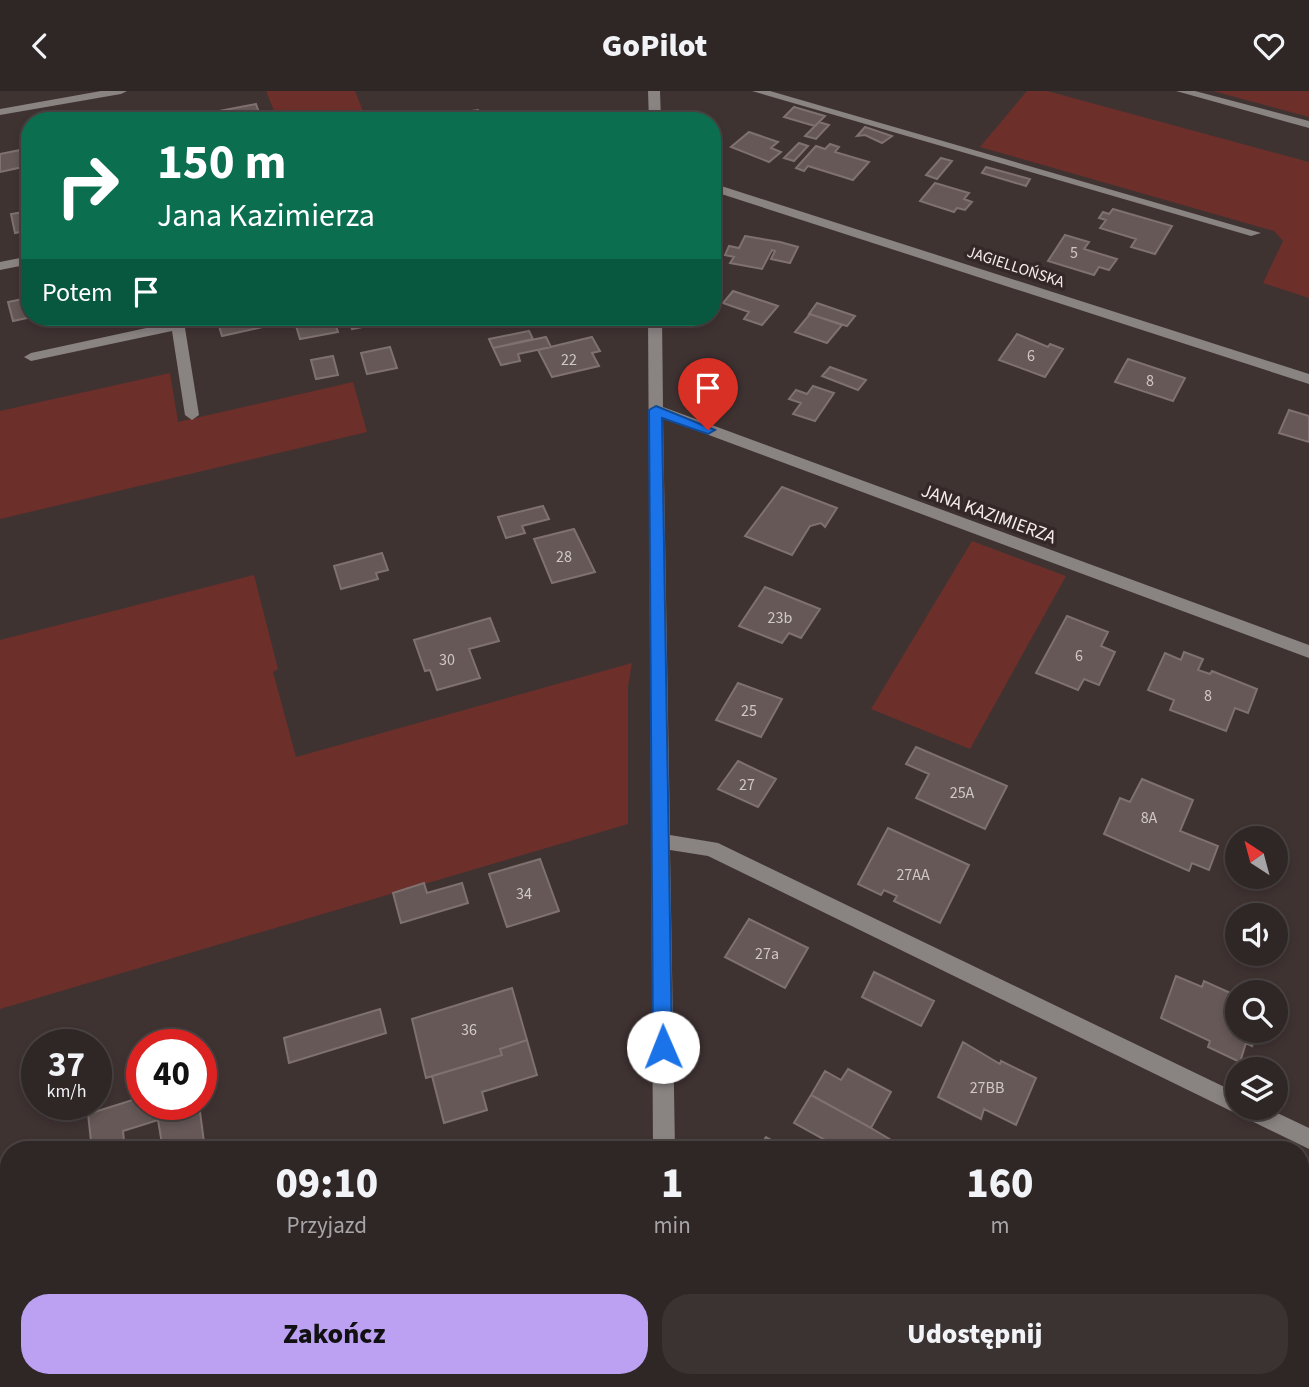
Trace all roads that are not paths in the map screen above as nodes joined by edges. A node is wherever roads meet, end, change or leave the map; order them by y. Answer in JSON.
{"nodes":[{"id":1,"x":121,"y":91,"type":"edge"},
{"id":2,"x":654,"y":91,"type":"edge"},
{"id":3,"x":758,"y":91,"type":"edge"},
{"id":4,"x":1182,"y":91,"type":"edge"},
{"id":5,"x":0,"y":112,"type":"edge"},
{"id":6,"x":655,"y":112,"type":"edge"},
{"id":7,"x":1309,"y":125,"type":"edge"},
{"id":8,"x":721,"y":190,"type":"edge"},
{"id":9,"x":1255,"y":233,"type":"dead end"},
{"id":10,"x":21,"y":262,"type":"edge"},
{"id":11,"x":0,"y":266,"type":"edge"},
{"id":12,"x":172,"y":326,"type":"edge"},
{"id":13,"x":177,"y":326,"type":"edge"},
{"id":14,"x":655,"y":326,"type":"edge"},
{"id":15,"x":31,"y":357,"type":"dead end"},
{"id":16,"x":1309,"y":379,"type":"edge"},
{"id":17,"x":656,"y":410,"type":"junction"},
{"id":18,"x":192,"y":415,"type":"dead end"},
{"id":19,"x":1309,"y":652,"type":"edge"},
{"id":20,"x":660,"y":841,"type":"junction"},
{"id":21,"x":1225,"y":1098,"type":"edge"},
{"id":22,"x":1270,"y":1120,"type":"edge"},
{"id":23,"x":1309,"y":1139,"type":"edge"},
{"id":24,"x":664,"y":1141,"type":"edge"}],
"edges":[{"from":1,"to":5,"type":"street"},
{"from":2,"to":6,"type":"street"},
{"from":3,"to":9,"type":"street"},
{"from":4,"to":7,"type":"street"},
{"from":8,"to":16,"type":"street","name":"JAGIELLOŃSKA"},
{"from":10,"to":11,"type":"street"},
{"from":12,"to":15,"type":"street"},
{"from":13,"to":18,"type":"street"},
{"from":14,"to":17,"type":"street"},
{"from":17,"to":19,"type":"street","name":"JANA KAZIMIERZA"},
{"from":17,"to":20,"type":"street"},
{"from":20,"to":21,"type":"street"},
{"from":20,"to":24,"type":"street"},
{"from":22,"to":23,"type":"street"}]}
